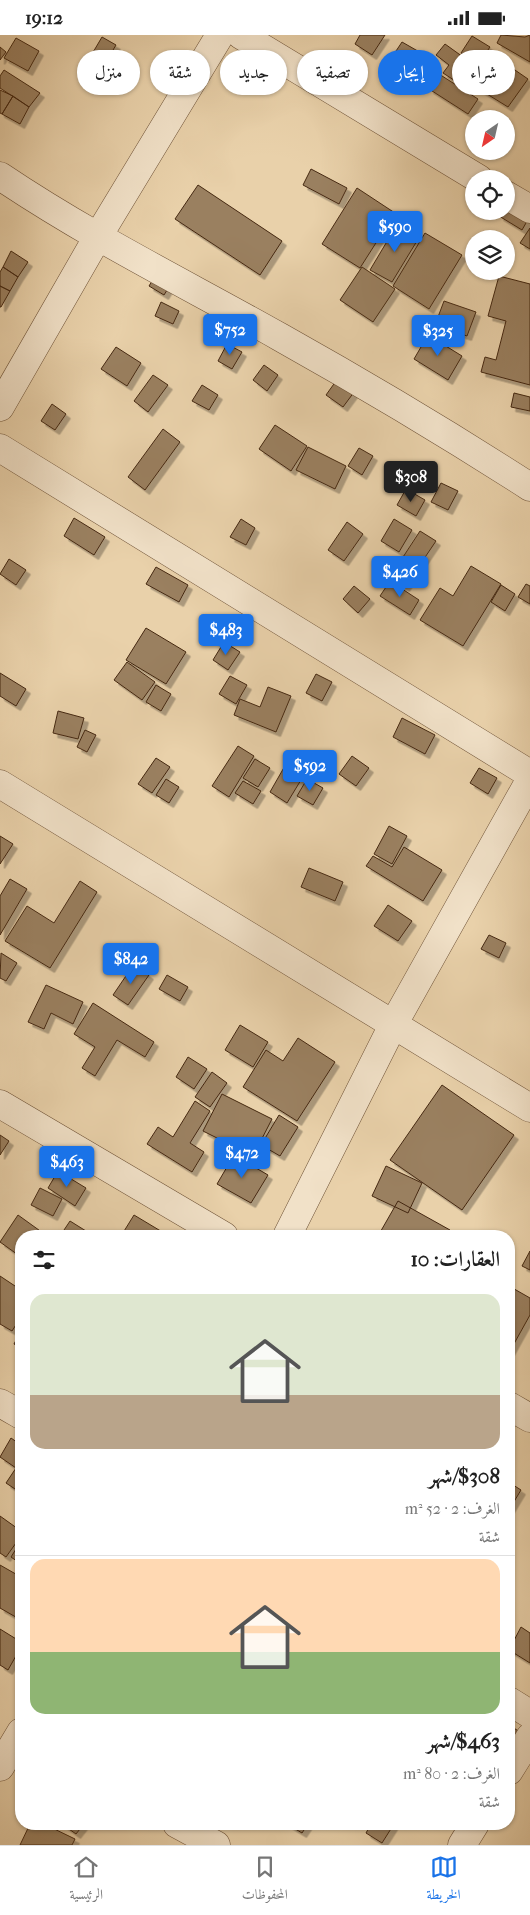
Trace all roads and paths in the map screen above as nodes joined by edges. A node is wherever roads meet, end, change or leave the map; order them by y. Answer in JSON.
{"nodes":[{"id":1,"x":220,"y":35,"type":"edge"},
{"id":2,"x":242,"y":35,"type":"edge"},
{"id":3,"x":465,"y":170,"type":"edge"},
{"id":4,"x":0,"y":176,"type":"edge"},
{"id":5,"x":515,"y":200,"type":"edge"},
{"id":6,"x":530,"y":209,"type":"edge"},
{"id":7,"x":97,"y":238,"type":"junction"},
{"id":8,"x":0,"y":407,"type":"edge"},
{"id":9,"x":0,"y":448,"type":"edge"},
{"id":10,"x":530,"y":487,"type":"edge"},
{"id":11,"x":530,"y":774,"type":"edge"},
{"id":12,"x":530,"y":779,"type":"edge"},
{"id":13,"x":0,"y":784,"type":"edge"},
{"id":14,"x":393,"y":1025,"type":"junction"},
{"id":15,"x":0,"y":1104,"type":"edge"},
{"id":16,"x":530,"y":1108,"type":"edge"},
{"id":17,"x":214,"y":1230,"type":"edge"},
{"id":18,"x":290,"y":1230,"type":"edge"},
{"id":19,"x":0,"y":1403,"type":"edge"},
{"id":20,"x":515,"y":1409,"type":"edge"},
{"id":21,"x":15,"y":1412,"type":"edge"},
{"id":22,"x":530,"y":1418,"type":"edge"},
{"id":23,"x":515,"y":1705,"type":"edge"},
{"id":24,"x":530,"y":1714,"type":"edge"},
{"id":25,"x":15,"y":1733,"type":"edge"},
{"id":26,"x":530,"y":1737,"type":"edge"},
{"id":27,"x":515,"y":1761,"type":"edge"},
{"id":28,"x":0,"y":1767,"type":"edge"},
{"id":29,"x":189,"y":1830,"type":"edge"},
{"id":30,"x":471,"y":1830,"type":"edge"},
{"id":31,"x":216,"y":1845,"type":"edge"},
{"id":32,"x":462,"y":1845,"type":"edge"}],
"edges":[{"from":1,"to":7,"type":"street"},
{"from":2,"to":3,"type":"street"},
{"from":4,"to":7,"type":"street"},
{"from":5,"to":6,"type":"street"},
{"from":7,"to":8,"type":"street"},
{"from":7,"to":10,"type":"street"},
{"from":9,"to":11,"type":"street"},
{"from":12,"to":14,"type":"street"},
{"from":13,"to":14,"type":"street"},
{"from":14,"to":16,"type":"street"},
{"from":14,"to":18,"type":"street"},
{"from":15,"to":17,"type":"street"},
{"from":19,"to":21,"type":"street"},
{"from":20,"to":22,"type":"street"},
{"from":23,"to":24,"type":"street"},
{"from":25,"to":28,"type":"street"},
{"from":26,"to":27,"type":"street"},
{"from":29,"to":31,"type":"street"},
{"from":30,"to":32,"type":"street"}]}
